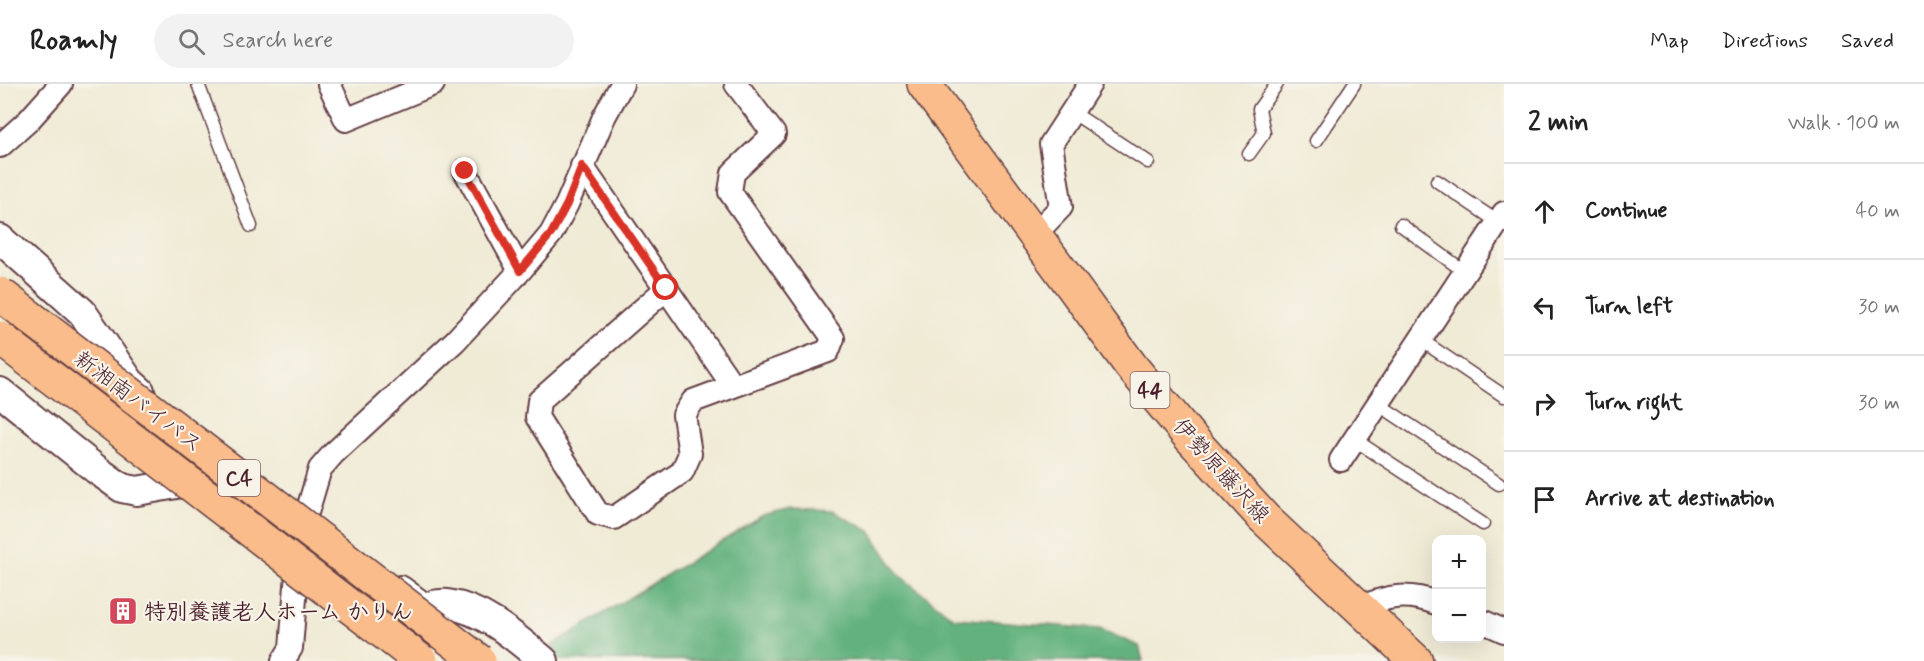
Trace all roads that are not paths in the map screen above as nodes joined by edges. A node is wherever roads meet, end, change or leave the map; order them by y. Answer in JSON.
{"nodes":[{"id":1,"x":61,"y":84,"type":"edge"},
{"id":2,"x":198,"y":84,"type":"edge"},
{"id":3,"x":329,"y":84,"type":"edge"},
{"id":4,"x":433,"y":84,"type":"edge"},
{"id":5,"x":622,"y":84,"type":"edge"},
{"id":6,"x":736,"y":84,"type":"edge"},
{"id":7,"x":924,"y":84,"type":"edge"},
{"id":8,"x":1090,"y":84,"type":"edge"},
{"id":9,"x":1277,"y":84,"type":"edge"},
{"id":10,"x":1354,"y":84,"type":"edge"},
{"id":11,"x":1072,"y":112,"type":"junction"},
{"id":12,"x":1316,"y":141,"type":"dead end"},
{"id":13,"x":0,"y":146,"type":"edge"},
{"id":14,"x":1249,"y":154,"type":"dead end"},
{"id":15,"x":1148,"y":162,"type":"dead end"},
{"id":16,"x":582,"y":166,"type":"junction"},
{"id":17,"x":465,"y":171,"type":"dead end"},
{"id":18,"x":1437,"y":181,"type":"dead end"},
{"id":19,"x":1501,"y":218,"type":"edge"},
{"id":20,"x":1401,"y":225,"type":"dead end"},
{"id":21,"x":251,"y":226,"type":"dead end"},
{"id":22,"x":1035,"y":234,"type":"junction"},
{"id":23,"x":0,"y":239,"type":"edge"},
{"id":24,"x":520,"y":271,"type":"junction"},
{"id":25,"x":1465,"y":272,"type":"junction"},
{"id":26,"x":666,"y":288,"type":"junction"},
{"id":27,"x":0,"y":294,"type":"edge"},
{"id":28,"x":0,"y":339,"type":"edge"},
{"id":29,"x":1421,"y":340,"type":"junction"},
{"id":30,"x":734,"y":386,"type":"junction"},
{"id":31,"x":0,"y":392,"type":"edge"},
{"id":32,"x":1504,"y":396,"type":"edge"},
{"id":33,"x":1378,"y":404,"type":"junction"},
{"id":34,"x":1355,"y":440,"type":"junction"},
{"id":35,"x":1341,"y":460,"type":"dead end"},
{"id":36,"x":1499,"y":484,"type":"dead end"},
{"id":37,"x":1483,"y":524,"type":"dead end"},
{"id":38,"x":303,"y":527,"type":"junction"},
{"id":39,"x":1432,"y":602,"type":"edge"},
{"id":40,"x":1359,"y":608,"type":"junction"},
{"id":41,"x":1486,"y":623,"type":"edge"},
{"id":42,"x":1504,"y":631,"type":"edge"},
{"id":43,"x":283,"y":661,"type":"edge"},
{"id":44,"x":421,"y":661,"type":"edge"},
{"id":45,"x":466,"y":661,"type":"edge"},
{"id":46,"x":479,"y":661,"type":"edge"},
{"id":47,"x":544,"y":661,"type":"edge"},
{"id":48,"x":1416,"y":661,"type":"edge"}],
"edges":[{"from":1,"to":13,"type":"street"},
{"from":2,"to":21,"type":"lane"},
{"from":3,"to":4,"type":"street"},
{"from":5,"to":16,"type":"street"},
{"from":6,"to":30,"type":"street"},
{"from":7,"to":22,"type":"main road","name":"伊勢原藤沢線","number":"44"},
{"from":8,"to":11,"type":"street"},
{"from":9,"to":14,"type":"lane"},
{"from":10,"to":12,"type":"lane"},
{"from":11,"to":15,"type":"lane"},
{"from":11,"to":22,"type":"street"},
{"from":16,"to":24,"type":"street"},
{"from":16,"to":26,"type":"street"},
{"from":17,"to":24,"type":"street"},
{"from":18,"to":19,"type":"lane"},
{"from":19,"to":25,"type":"street"},
{"from":20,"to":25,"type":"lane"},
{"from":22,"to":40,"type":"main road","name":"伊勢原藤沢線","number":"44"},
{"from":23,"to":38,"type":"street"},
{"from":24,"to":38,"type":"street"},
{"from":25,"to":29,"type":"street"},
{"from":26,"to":30,"type":"street"},
{"from":26,"to":30,"type":"street"},
{"from":27,"to":46,"type":"main road","name":"新湘南バイパス","number":"C4","bridge":true},
{"from":28,"to":44,"type":"main road","name":"新湘南バイパス","number":"C4","bridge":true},
{"from":29,"to":32,"type":"lane"},
{"from":29,"to":33,"type":"street"},
{"from":31,"to":38,"type":"street"},
{"from":33,"to":34,"type":"street"},
{"from":33,"to":36,"type":"lane"},
{"from":34,"to":35,"type":"street"},
{"from":34,"to":37,"type":"lane"},
{"from":38,"to":43,"type":"street"},
{"from":38,"to":45,"type":"street"},
{"from":38,"to":47,"type":"street"},
{"from":39,"to":40,"type":"street"},
{"from":40,"to":48,"type":"main road","name":"伊勢原藤沢線","number":"44"},
{"from":41,"to":42,"type":"street"}]}
